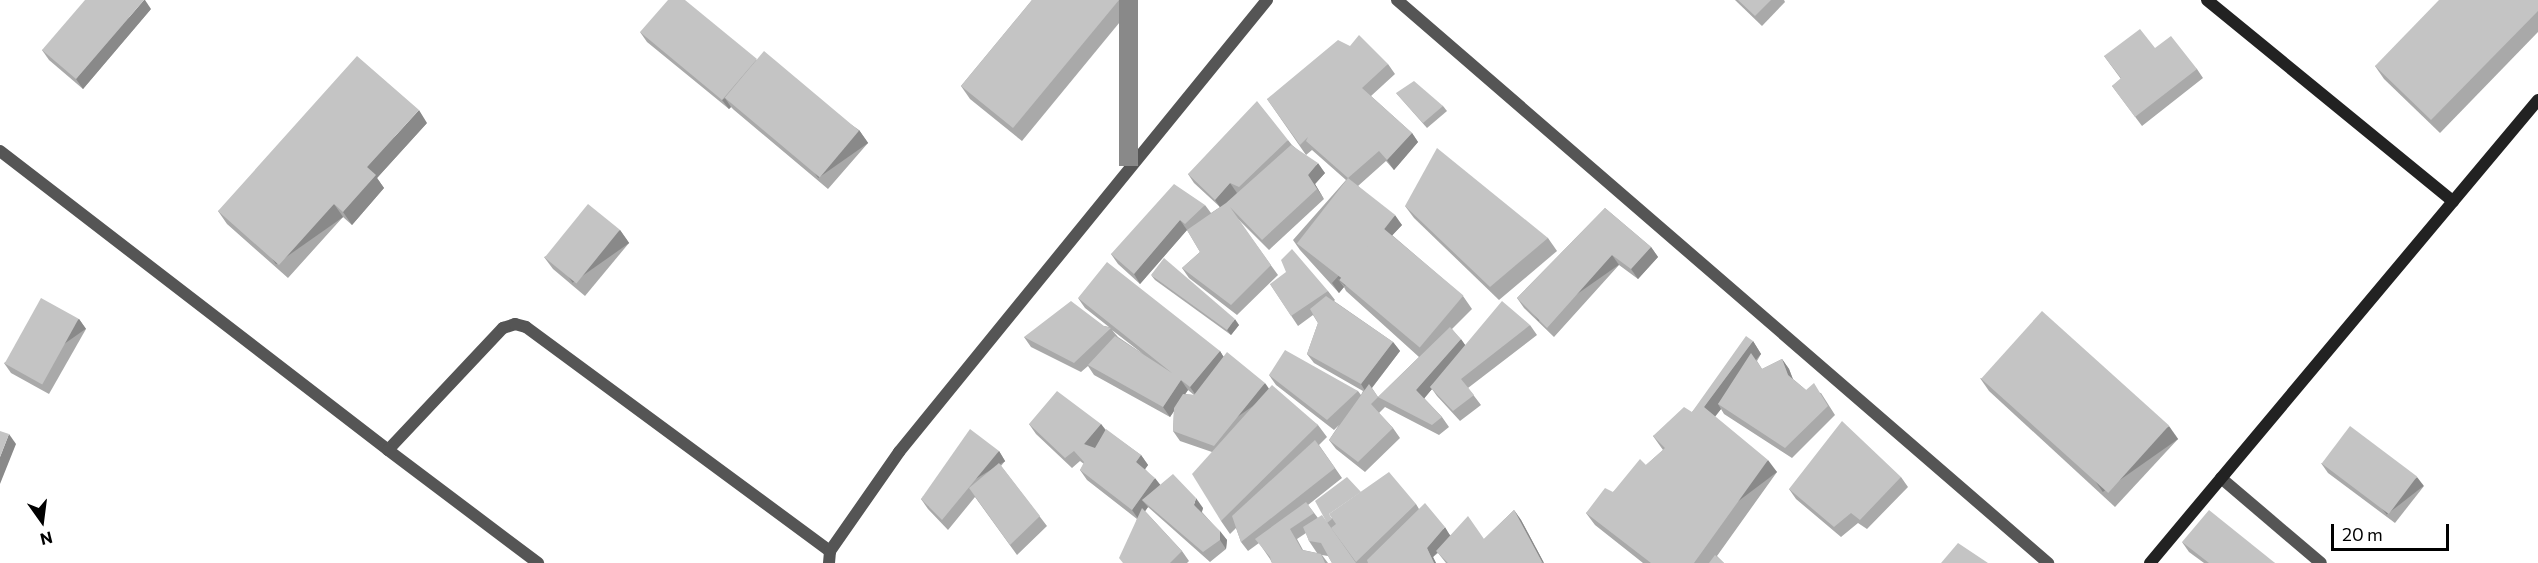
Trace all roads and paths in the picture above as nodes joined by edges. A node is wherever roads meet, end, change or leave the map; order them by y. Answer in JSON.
{"nodes":[{"id":1,"x":1267,"y":0,"type":"edge"},
{"id":2,"x":1397,"y":0,"type":"edge"},
{"id":3,"x":2207,"y":0,"type":"edge"},
{"id":4,"x":2538,"y":100,"type":"edge"},
{"id":5,"x":0,"y":151,"type":"edge"},
{"id":6,"x":2453,"y":201,"type":"junction"},
{"id":7,"x":388,"y":450,"type":"junction"},
{"id":8,"x":2221,"y":478,"type":"junction"},
{"id":9,"x":830,"y":557,"type":"edge"},
{"id":10,"x":538,"y":563,"type":"edge"},
{"id":11,"x":2048,"y":563,"type":"edge"},
{"id":12,"x":2150,"y":563,"type":"edge"},
{"id":13,"x":2321,"y":563,"type":"edge"}],
"edges":[{"from":1,"to":9,"type":"street"},
{"from":2,"to":11,"type":"street"},
{"from":3,"to":6,"type":"street"},
{"from":4,"to":6,"type":"street"},
{"from":5,"to":7,"type":"street"},
{"from":6,"to":8,"type":"street"},
{"from":7,"to":9,"type":"street"},
{"from":7,"to":10,"type":"street"},
{"from":8,"to":12,"type":"street"},
{"from":8,"to":13,"type":"street"}]}
